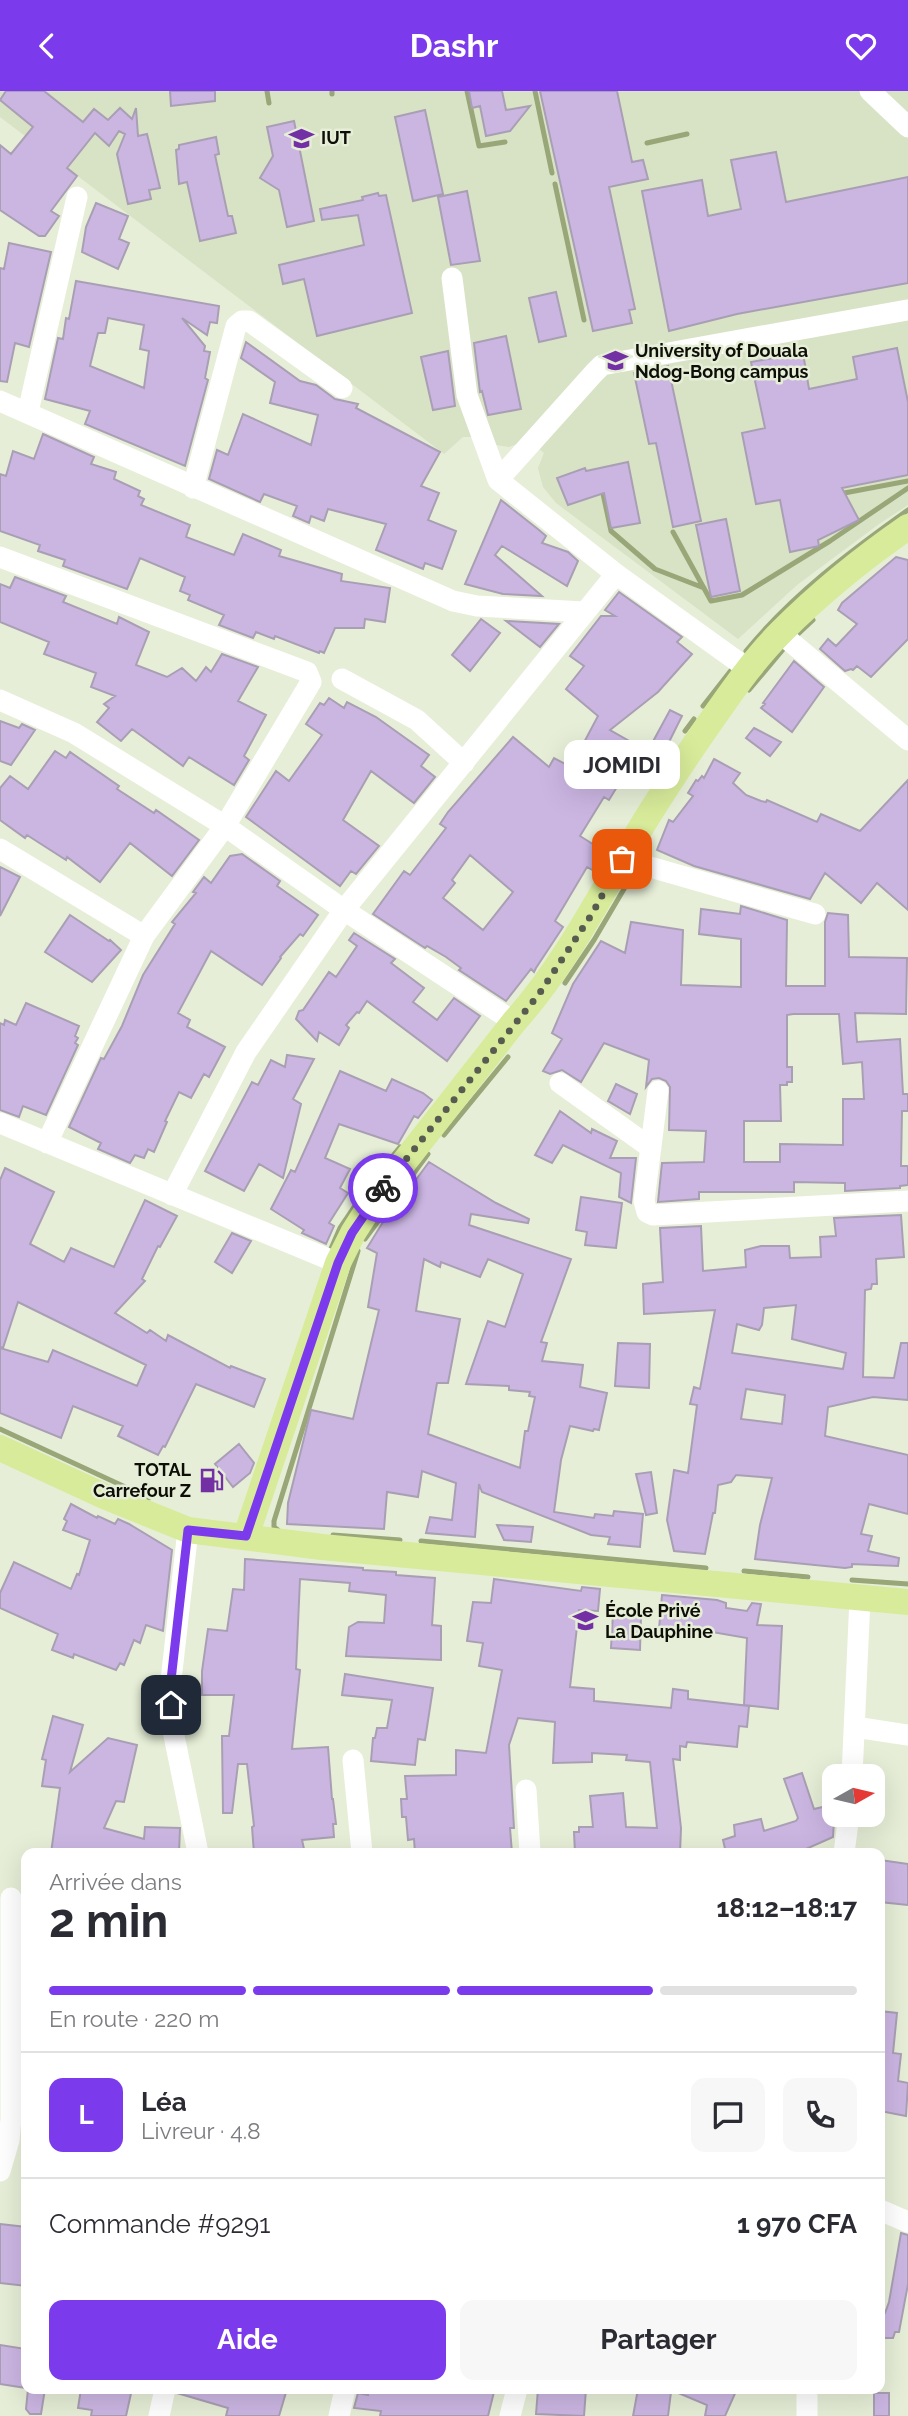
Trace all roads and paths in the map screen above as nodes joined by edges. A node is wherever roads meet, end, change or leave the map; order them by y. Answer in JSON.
{"nodes":[{"id":1,"x":870,"y":91,"type":"edge"},
{"id":2,"x":908,"y":127,"type":"edge"},
{"id":3,"x":78,"y":197,"type":"dead end"},
{"id":4,"x":452,"y":278,"type":"dead end"},
{"id":5,"x":907,"y":310,"type":"edge"},
{"id":6,"x":342,"y":388,"type":"dead end"},
{"id":7,"x":0,"y":401,"type":"edge"},
{"id":8,"x":28,"y":412,"type":"junction"},
{"id":9,"x":498,"y":480,"type":"junction"},
{"id":10,"x":193,"y":488,"type":"junction"},
{"id":11,"x":905,"y":535,"type":"edge"},
{"id":12,"x":0,"y":557,"type":"edge"},
{"id":13,"x":616,"y":574,"type":"junction"},
{"id":14,"x":584,"y":612,"type":"junction"},
{"id":15,"x":780,"y":633,"type":"junction"},
{"id":16,"x":748,"y":669,"type":"junction"},
{"id":17,"x":342,"y":679,"type":"dead end"},
{"id":18,"x":0,"y":700,"type":"edge"},
{"id":19,"x":908,"y":740,"type":"edge"},
{"id":20,"x":464,"y":763,"type":"junction"},
{"id":21,"x":225,"y":826,"type":"junction"},
{"id":22,"x":0,"y":849,"type":"edge"},
{"id":23,"x":622,"y":859,"type":"junction"},
{"id":24,"x":344,"y":910,"type":"junction"},
{"id":25,"x":815,"y":914,"type":"dead end"},
{"id":26,"x":144,"y":936,"type":"junction"},
{"id":27,"x":514,"y":1023,"type":"junction"},
{"id":28,"x":560,"y":1083,"type":"dead end"},
{"id":29,"x":658,"y":1091,"type":"dead end"},
{"id":30,"x":0,"y":1123,"type":"edge"},
{"id":31,"x":47,"y":1143,"type":"junction"},
{"id":32,"x":651,"y":1148,"type":"junction"},
{"id":33,"x":172,"y":1195,"type":"junction"},
{"id":34,"x":908,"y":1201,"type":"edge"},
{"id":35,"x":338,"y":1263,"type":"junction"},
{"id":36,"x":0,"y":1448,"type":"edge"},
{"id":37,"x":188,"y":1530,"type":"junction"},
{"id":38,"x":246,"y":1536,"type":"junction"},
{"id":39,"x":860,"y":1598,"type":"junction"},
{"id":40,"x":908,"y":1602,"type":"edge"},
{"id":41,"x":855,"y":1727,"type":"junction"},
{"id":42,"x":908,"y":1735,"type":"edge"},
{"id":43,"x":354,"y":1760,"type":"dead end"},
{"id":44,"x":853,"y":1764,"type":"edge"},
{"id":45,"x":526,"y":1790,"type":"dead end"},
{"id":46,"x":847,"y":1827,"type":"edge"},
{"id":47,"x":197,"y":1848,"type":"edge"},
{"id":48,"x":362,"y":1848,"type":"edge"},
{"id":49,"x":530,"y":1848,"type":"edge"},
{"id":50,"x":845,"y":1848,"type":"edge"},
{"id":51,"x":13,"y":1899,"type":"edge"},
{"id":52,"x":0,"y":2171,"type":"edge"},
{"id":53,"x":885,"y":2212,"type":"edge"},
{"id":54,"x":908,"y":2222,"type":"edge"},
{"id":55,"x":164,"y":2394,"type":"edge"},
{"id":56,"x":344,"y":2394,"type":"edge"},
{"id":57,"x":516,"y":2394,"type":"edge"},
{"id":58,"x":807,"y":2394,"type":"edge"},
{"id":59,"x":159,"y":2416,"type":"edge"},
{"id":60,"x":339,"y":2416,"type":"edge"},
{"id":61,"x":510,"y":2416,"type":"edge"},
{"id":62,"x":807,"y":2416,"type":"edge"}],
"edges":[{"from":1,"to":2,"type":"street"},
{"from":3,"to":8,"type":"street"},
{"from":4,"to":9,"type":"street"},
{"from":5,"to":9,"type":"street"},
{"from":6,"to":10,"type":"street"},
{"from":7,"to":8,"type":"street"},
{"from":8,"to":10,"type":"street"},
{"from":9,"to":13,"type":"street"},
{"from":10,"to":14,"type":"street"},
{"from":11,"to":15,"type":"main road"},
{"from":12,"to":21,"type":"street"},
{"from":13,"to":14,"type":"street"},
{"from":13,"to":16,"type":"street"},
{"from":14,"to":20,"type":"street"},
{"from":15,"to":16,"type":"main road"},
{"from":15,"to":19,"type":"street"},
{"from":16,"to":23,"type":"main road"},
{"from":17,"to":20,"type":"street"},
{"from":18,"to":21,"type":"street"},
{"from":20,"to":24,"type":"street"},
{"from":21,"to":24,"type":"street"},
{"from":21,"to":26,"type":"street"},
{"from":22,"to":26,"type":"street"},
{"from":23,"to":25,"type":"street"},
{"from":23,"to":27,"type":"main road"},
{"from":24,"to":27,"type":"street"},
{"from":24,"to":33,"type":"street"},
{"from":26,"to":31,"type":"street"},
{"from":27,"to":35,"type":"main road"},
{"from":28,"to":32,"type":"street"},
{"from":29,"to":32,"type":"street"},
{"from":30,"to":31,"type":"street"},
{"from":31,"to":33,"type":"street"},
{"from":32,"to":34,"type":"street"},
{"from":33,"to":35,"type":"street"},
{"from":35,"to":38,"type":"main road"},
{"from":36,"to":37,"type":"main road"},
{"from":37,"to":38,"type":"main road"},
{"from":37,"to":47,"type":"street"},
{"from":38,"to":39,"type":"main road"},
{"from":39,"to":40,"type":"main road"},
{"from":39,"to":41,"type":"street"},
{"from":41,"to":42,"type":"street"},
{"from":41,"to":44,"type":"street"},
{"from":43,"to":48,"type":"street"},
{"from":45,"to":49,"type":"street"},
{"from":46,"to":50,"type":"street"},
{"from":51,"to":52,"type":"street"},
{"from":53,"to":54,"type":"street"},
{"from":55,"to":59,"type":"street"},
{"from":56,"to":60,"type":"street"},
{"from":57,"to":61,"type":"street"},
{"from":58,"to":62,"type":"street"}]}
